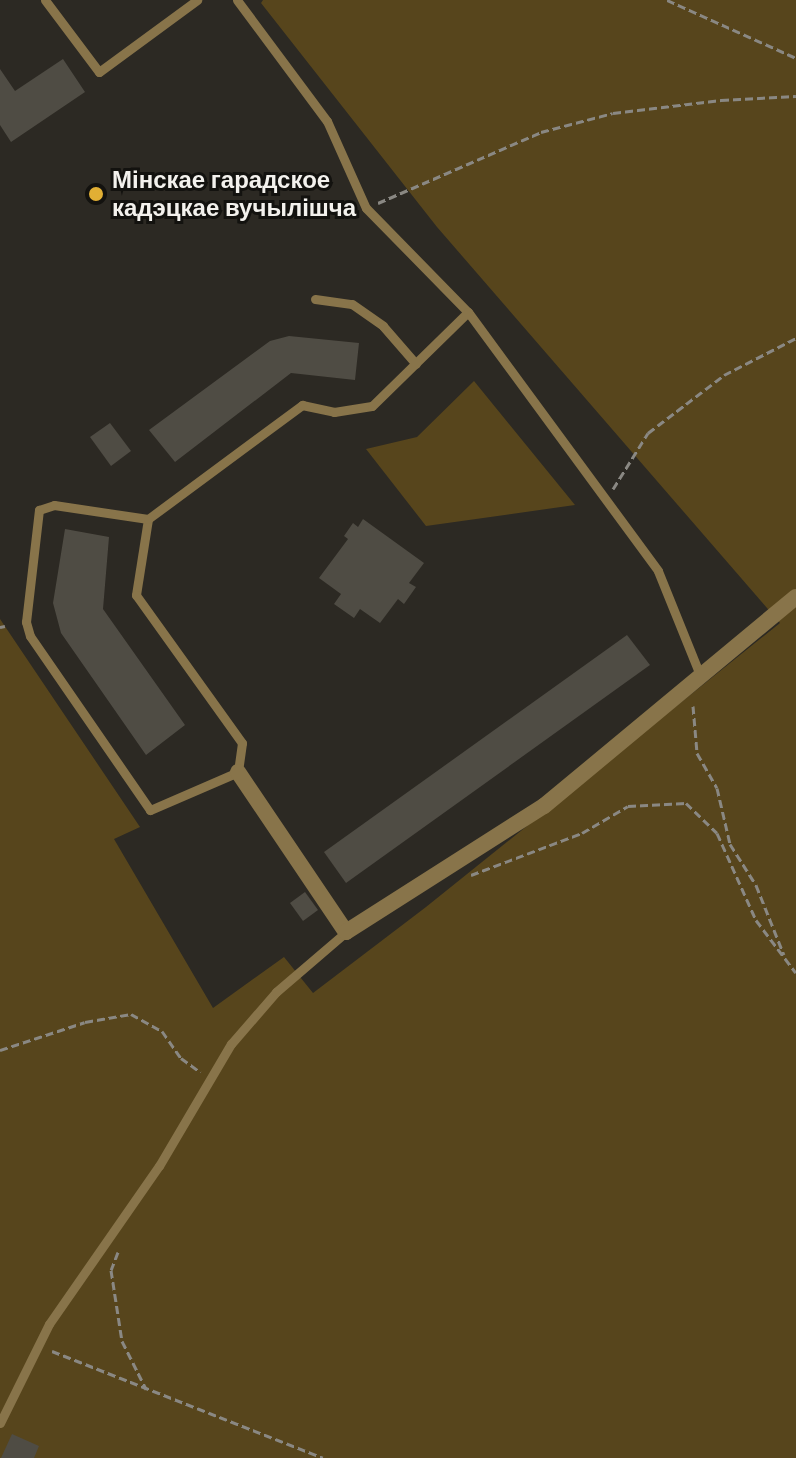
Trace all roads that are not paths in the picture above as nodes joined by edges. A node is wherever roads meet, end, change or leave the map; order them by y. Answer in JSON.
{"nodes":[{"id":1,"x":45,"y":0,"type":"edge"},
{"id":2,"x":197,"y":0,"type":"edge"},
{"id":3,"x":237,"y":0,"type":"edge"},
{"id":4,"x":315,"y":299,"type":"dead end"},
{"id":5,"x":468,"y":312,"type":"junction"},
{"id":6,"x":416,"y":364,"type":"junction"},
{"id":7,"x":148,"y":519,"type":"junction"},
{"id":8,"x":796,"y":597,"type":"edge"},
{"id":9,"x":700,"y":675,"type":"junction"},
{"id":10,"x":238,"y":772,"type":"junction"},
{"id":11,"x":346,"y":932,"type":"junction"},
{"id":12,"x":0,"y":1423,"type":"edge"}],
"edges":[{"from":1,"to":2,"type":"lane"},
{"from":3,"to":5,"type":"lane"},
{"from":4,"to":6,"type":"lane"},
{"from":5,"to":6,"type":"lane"},
{"from":5,"to":9,"type":"lane"},
{"from":6,"to":7,"type":"lane"},
{"from":7,"to":10,"type":"lane"},
{"from":7,"to":10,"type":"lane"},
{"from":8,"to":9,"type":"street"},
{"from":9,"to":11,"type":"street"},
{"from":10,"to":11,"type":"street"},
{"from":11,"to":12,"type":"lane"}]}
